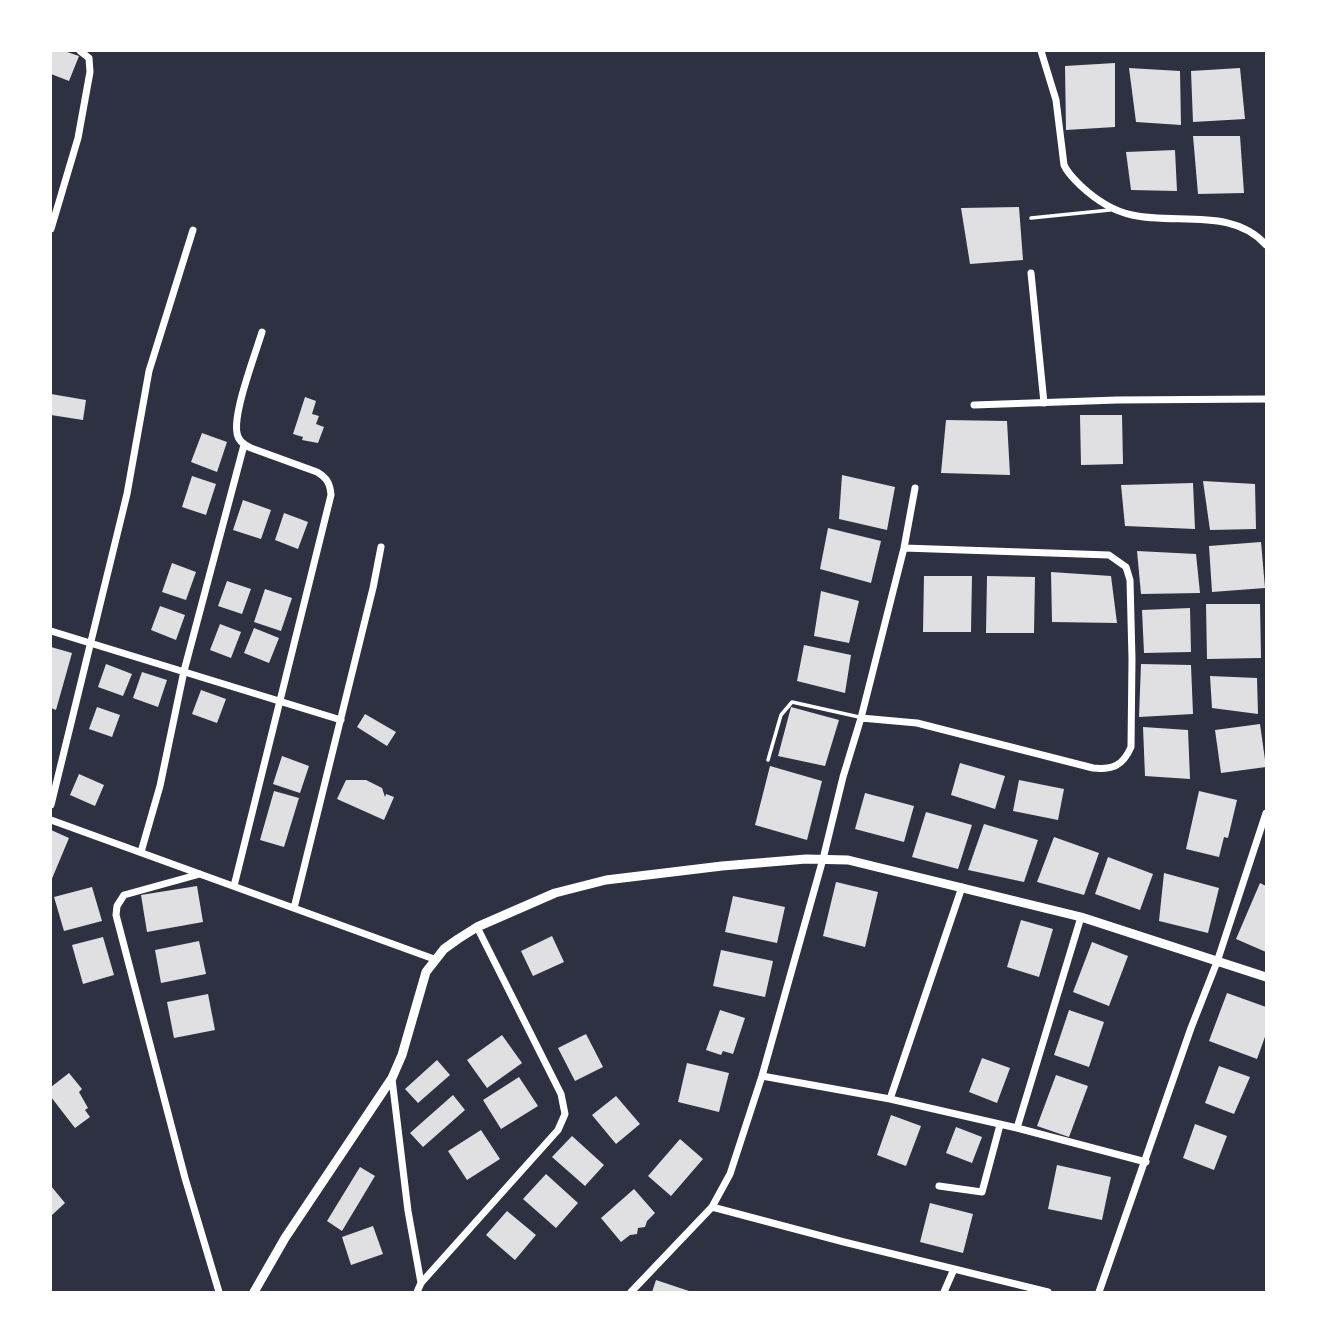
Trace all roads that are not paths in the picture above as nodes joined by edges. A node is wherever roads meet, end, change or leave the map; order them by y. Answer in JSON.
{"nodes":[{"id":1,"x":80,"y":51,"type":"edge"},
{"id":2,"x":1041,"y":51,"type":"edge"},
{"id":3,"x":1116,"y":210,"type":"junction"},
{"id":4,"x":1031,"y":218,"type":"dead end"},
{"id":5,"x":51,"y":229,"type":"edge"},
{"id":6,"x":193,"y":230,"type":"dead end"},
{"id":7,"x":1266,"y":245,"type":"edge"},
{"id":8,"x":1031,"y":273,"type":"dead end"},
{"id":9,"x":262,"y":332,"type":"dead end"},
{"id":10,"x":1266,"y":399,"type":"edge"},
{"id":11,"x":1044,"y":403,"type":"junction"},
{"id":12,"x":974,"y":405,"type":"dead end"},
{"id":13,"x":244,"y":445,"type":"junction"},
{"id":14,"x":915,"y":488,"type":"dead end"},
{"id":15,"x":381,"y":547,"type":"dead end"},
{"id":16,"x":904,"y":548,"type":"junction"},
{"id":17,"x":51,"y":631,"type":"edge"},
{"id":18,"x":89,"y":644,"type":"junction"},
{"id":19,"x":184,"y":671,"type":"junction"},
{"id":20,"x":281,"y":703,"type":"junction"},
{"id":21,"x":861,"y":718,"type":"junction"},
{"id":22,"x":341,"y":720,"type":"junction"},
{"id":23,"x":768,"y":760,"type":"dead end"},
{"id":24,"x":51,"y":805,"type":"edge"},
{"id":25,"x":1266,"y":813,"type":"edge"},
{"id":26,"x":51,"y":820,"type":"edge"},
{"id":27,"x":141,"y":852,"type":"junction"},
{"id":28,"x":824,"y":859,"type":"junction"},
{"id":29,"x":201,"y":874,"type":"junction"},
{"id":30,"x":234,"y":886,"type":"junction"},
{"id":31,"x":962,"y":887,"type":"junction"},
{"id":32,"x":294,"y":908,"type":"junction"},
{"id":33,"x":1081,"y":917,"type":"junction"},
{"id":34,"x":478,"y":927,"type":"junction"},
{"id":35,"x":434,"y":959,"type":"junction"},
{"id":36,"x":1217,"y":961,"type":"junction"},
{"id":37,"x":1266,"y":977,"type":"edge"},
{"id":38,"x":762,"y":1076,"type":"junction"},
{"id":39,"x":392,"y":1078,"type":"junction"},
{"id":40,"x":890,"y":1099,"type":"junction"},
{"id":41,"x":1000,"y":1125,"type":"junction"},
{"id":42,"x":1017,"y":1128,"type":"junction"},
{"id":43,"x":1146,"y":1162,"type":"junction"},
{"id":44,"x":939,"y":1186,"type":"dead end"},
{"id":45,"x":712,"y":1207,"type":"junction"},
{"id":46,"x":954,"y":1269,"type":"junction"},
{"id":47,"x":421,"y":1283,"type":"junction"},
{"id":48,"x":219,"y":1292,"type":"edge"},
{"id":49,"x":254,"y":1292,"type":"edge"},
{"id":50,"x":417,"y":1292,"type":"edge"},
{"id":51,"x":631,"y":1292,"type":"edge"},
{"id":52,"x":944,"y":1292,"type":"edge"},
{"id":53,"x":1048,"y":1292,"type":"edge"},
{"id":54,"x":1099,"y":1292,"type":"edge"}],
"edges":[{"from":1,"to":5,"type":"street"},
{"from":2,"to":3,"type":"street"},
{"from":3,"to":4,"type":"lane"},
{"from":3,"to":7,"type":"street"},
{"from":6,"to":18,"type":"street"},
{"from":8,"to":11,"type":"street"},
{"from":9,"to":13,"type":"street"},
{"from":10,"to":11,"type":"street"},
{"from":11,"to":12,"type":"street"},
{"from":13,"to":19,"type":"street"},
{"from":13,"to":20,"type":"street"},
{"from":14,"to":16,"type":"street"},
{"from":15,"to":22,"type":"street"},
{"from":16,"to":21,"type":"street"},
{"from":16,"to":21,"type":"street"},
{"from":17,"to":18,"type":"street"},
{"from":18,"to":19,"type":"street"},
{"from":18,"to":24,"type":"street"},
{"from":19,"to":20,"type":"street"},
{"from":19,"to":27,"type":"street"},
{"from":20,"to":22,"type":"street"},
{"from":20,"to":30,"type":"street"},
{"from":21,"to":23,"type":"lane"},
{"from":21,"to":28,"type":"street"},
{"from":22,"to":32,"type":"street"},
{"from":25,"to":36,"type":"street"},
{"from":26,"to":27,"type":"street"},
{"from":27,"to":29,"type":"street"},
{"from":28,"to":31,"type":"street"},
{"from":28,"to":34,"type":"street"},
{"from":28,"to":38,"type":"street"},
{"from":29,"to":30,"type":"street"},
{"from":29,"to":48,"type":"street"},
{"from":30,"to":32,"type":"street"},
{"from":31,"to":33,"type":"street"},
{"from":31,"to":40,"type":"street"},
{"from":32,"to":35,"type":"street"},
{"from":33,"to":36,"type":"street"},
{"from":33,"to":42,"type":"street"},
{"from":34,"to":35,"type":"street"},
{"from":34,"to":47,"type":"street"},
{"from":35,"to":39,"type":"street"},
{"from":36,"to":37,"type":"street"},
{"from":36,"to":43,"type":"street"},
{"from":38,"to":40,"type":"street"},
{"from":38,"to":45,"type":"street"},
{"from":39,"to":47,"type":"street"},
{"from":39,"to":49,"type":"street"},
{"from":40,"to":41,"type":"street"},
{"from":41,"to":42,"type":"street"},
{"from":41,"to":44,"type":"street"},
{"from":42,"to":43,"type":"street"},
{"from":43,"to":54,"type":"street"},
{"from":45,"to":46,"type":"street"},
{"from":45,"to":51,"type":"street"},
{"from":46,"to":52,"type":"street"},
{"from":46,"to":53,"type":"street"},
{"from":47,"to":50,"type":"street"}]}
